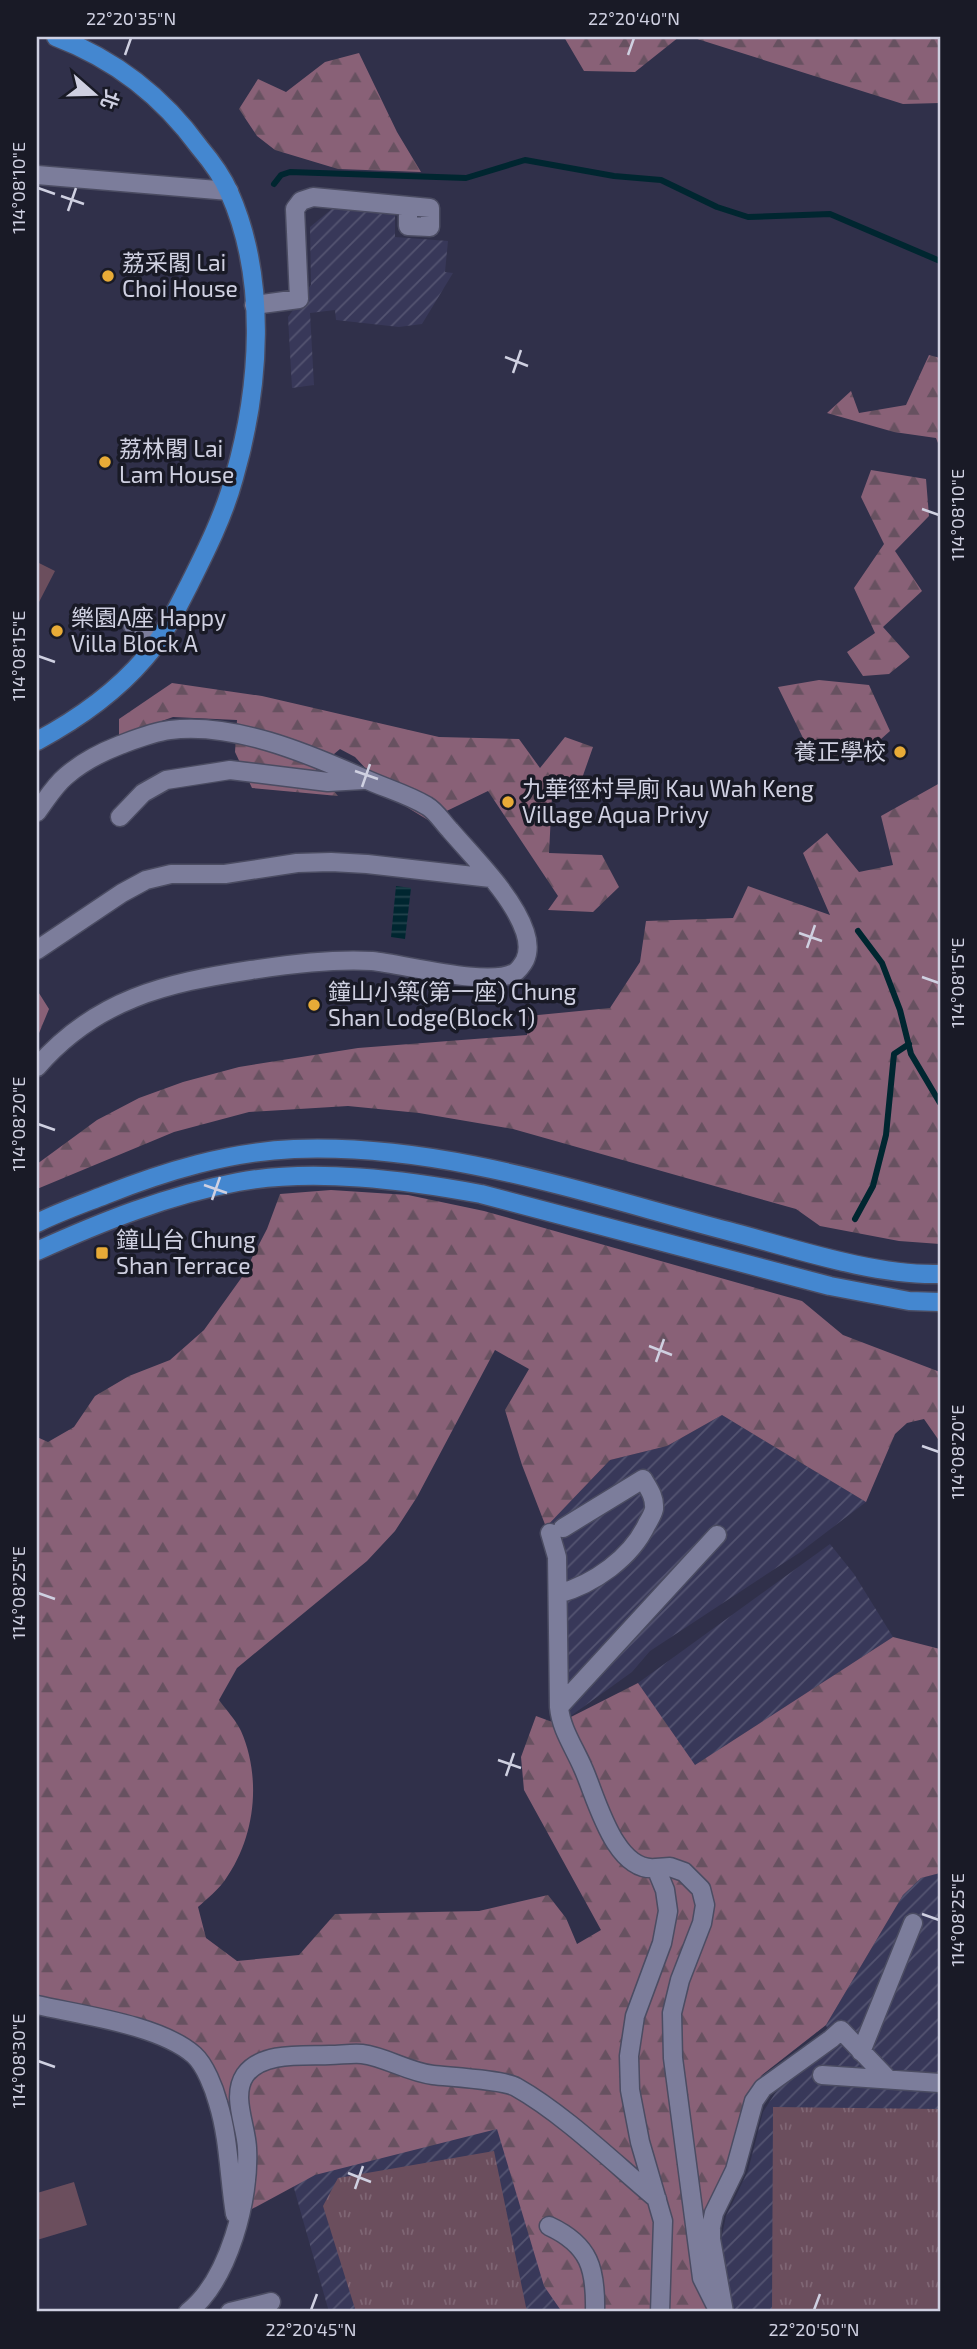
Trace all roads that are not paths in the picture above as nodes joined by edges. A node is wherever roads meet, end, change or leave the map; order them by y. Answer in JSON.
{"nodes":[{"id":1,"x":55,"y":37,"type":"edge"},
{"id":2,"x":37,"y":176,"type":"edge"},
{"id":3,"x":229,"y":191,"type":"junction"},
{"id":4,"x":408,"y":207,"type":"dead end"},
{"id":5,"x":254,"y":305,"type":"junction"},
{"id":6,"x":133,"y":626,"type":"dead end"},
{"id":7,"x":159,"y":640,"type":"junction"},
{"id":8,"x":37,"y":741,"type":"edge"},
{"id":9,"x":366,"y":780,"type":"junction"},
{"id":10,"x":37,"y":812,"type":"edge"},
{"id":11,"x":120,"y":817,"type":"dead end"},
{"id":12,"x":491,"y":878,"type":"junction"},
{"id":13,"x":37,"y":950,"type":"edge"},
{"id":14,"x":37,"y":1067,"type":"edge"},
{"id":15,"x":37,"y":1223,"type":"edge"},
{"id":16,"x":37,"y":1251,"type":"edge"},
{"id":17,"x":940,"y":1274,"type":"edge"},
{"id":18,"x":940,"y":1302,"type":"edge"},
{"id":19,"x":717,"y":1535,"type":"dead end"},
{"id":20,"x":558,"y":1594,"type":"junction"},
{"id":21,"x":559,"y":1707,"type":"junction"},
{"id":22,"x":656,"y":1868,"type":"junction"},
{"id":23,"x":913,"y":1923,"type":"dead end"},
{"id":24,"x":37,"y":2005,"type":"edge"},
{"id":25,"x":861,"y":2052,"type":"junction"},
{"id":26,"x":822,"y":2075,"type":"dead end"},
{"id":27,"x":888,"y":2080,"type":"junction"},
{"id":28,"x":940,"y":2083,"type":"edge"},
{"id":29,"x":657,"y":2200,"type":"junction"},
{"id":30,"x":237,"y":2224,"type":"junction"},
{"id":31,"x":549,"y":2227,"type":"dead end"},
{"id":32,"x":271,"y":2302,"type":"dead end"},
{"id":33,"x":188,"y":2312,"type":"edge"},
{"id":34,"x":230,"y":2312,"type":"edge"},
{"id":35,"x":595,"y":2312,"type":"edge"},
{"id":36,"x":660,"y":2312,"type":"edge"},
{"id":37,"x":721,"y":2312,"type":"edge"}],
"edges":[{"from":1,"to":3,"type":"main road"},
{"from":2,"to":3,"type":"street"},
{"from":3,"to":5,"type":"main road"},
{"from":4,"to":5,"type":"street"},
{"from":5,"to":7,"type":"main road"},
{"from":6,"to":7,"type":"street"},
{"from":7,"to":8,"type":"main road"},
{"from":9,"to":10,"type":"street"},
{"from":9,"to":11,"type":"street"},
{"from":9,"to":12,"type":"street"},
{"from":12,"to":13,"type":"street"},
{"from":12,"to":14,"type":"street"},
{"from":15,"to":17,"type":"main road"},
{"from":16,"to":18,"type":"main road"},
{"from":19,"to":21,"type":"street"},
{"from":20,"to":20,"type":"street"},
{"from":20,"to":21,"type":"street"},
{"from":21,"to":22,"type":"street"},
{"from":22,"to":29,"type":"street"},
{"from":22,"to":37,"type":"street"},
{"from":23,"to":25,"type":"street"},
{"from":24,"to":30,"type":"street"},
{"from":25,"to":27,"type":"street"},
{"from":25,"to":37,"type":"street"},
{"from":26,"to":27,"type":"street"},
{"from":27,"to":28,"type":"street"},
{"from":29,"to":30,"type":"street"},
{"from":29,"to":36,"type":"street"},
{"from":30,"to":33,"type":"street"},
{"from":31,"to":35,"type":"street"},
{"from":32,"to":34,"type":"street"}]}
